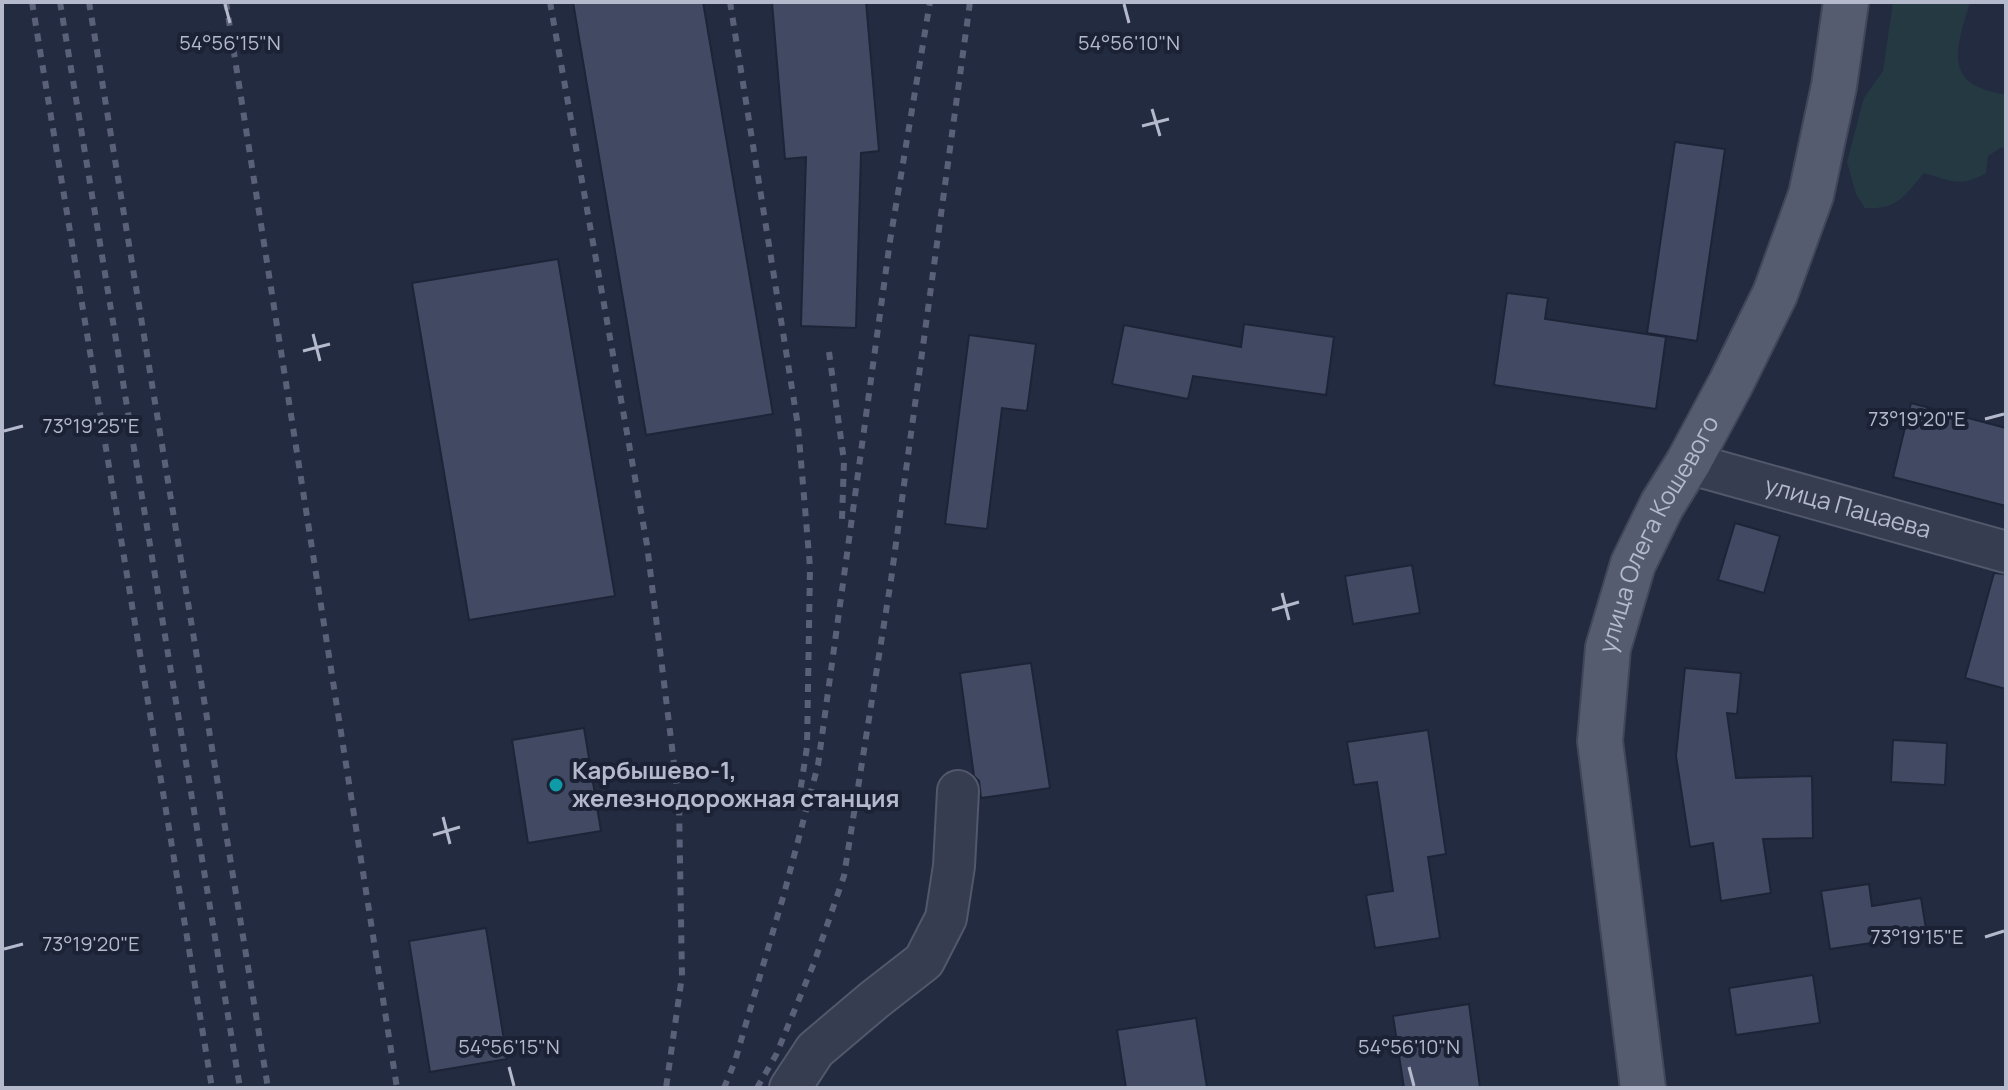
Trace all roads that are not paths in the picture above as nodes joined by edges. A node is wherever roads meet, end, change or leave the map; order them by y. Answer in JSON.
{"nodes":[{"id":1,"x":1846,"y":2,"type":"edge"},
{"id":2,"x":1688,"y":463,"type":"junction"},
{"id":3,"x":2006,"y":552,"type":"edge"},
{"id":4,"x":958,"y":791,"type":"dead end"},
{"id":5,"x":790,"y":1088,"type":"edge"},
{"id":6,"x":1643,"y":1088,"type":"edge"}],
"edges":[{"from":1,"to":2,"type":"main road","name":"улица Олега Кошевого"},
{"from":2,"to":3,"type":"street","name":"улица Пацаева"},
{"from":2,"to":6,"type":"main road","name":"улица Олега Кошевого"},
{"from":4,"to":5,"type":"street"}]}
